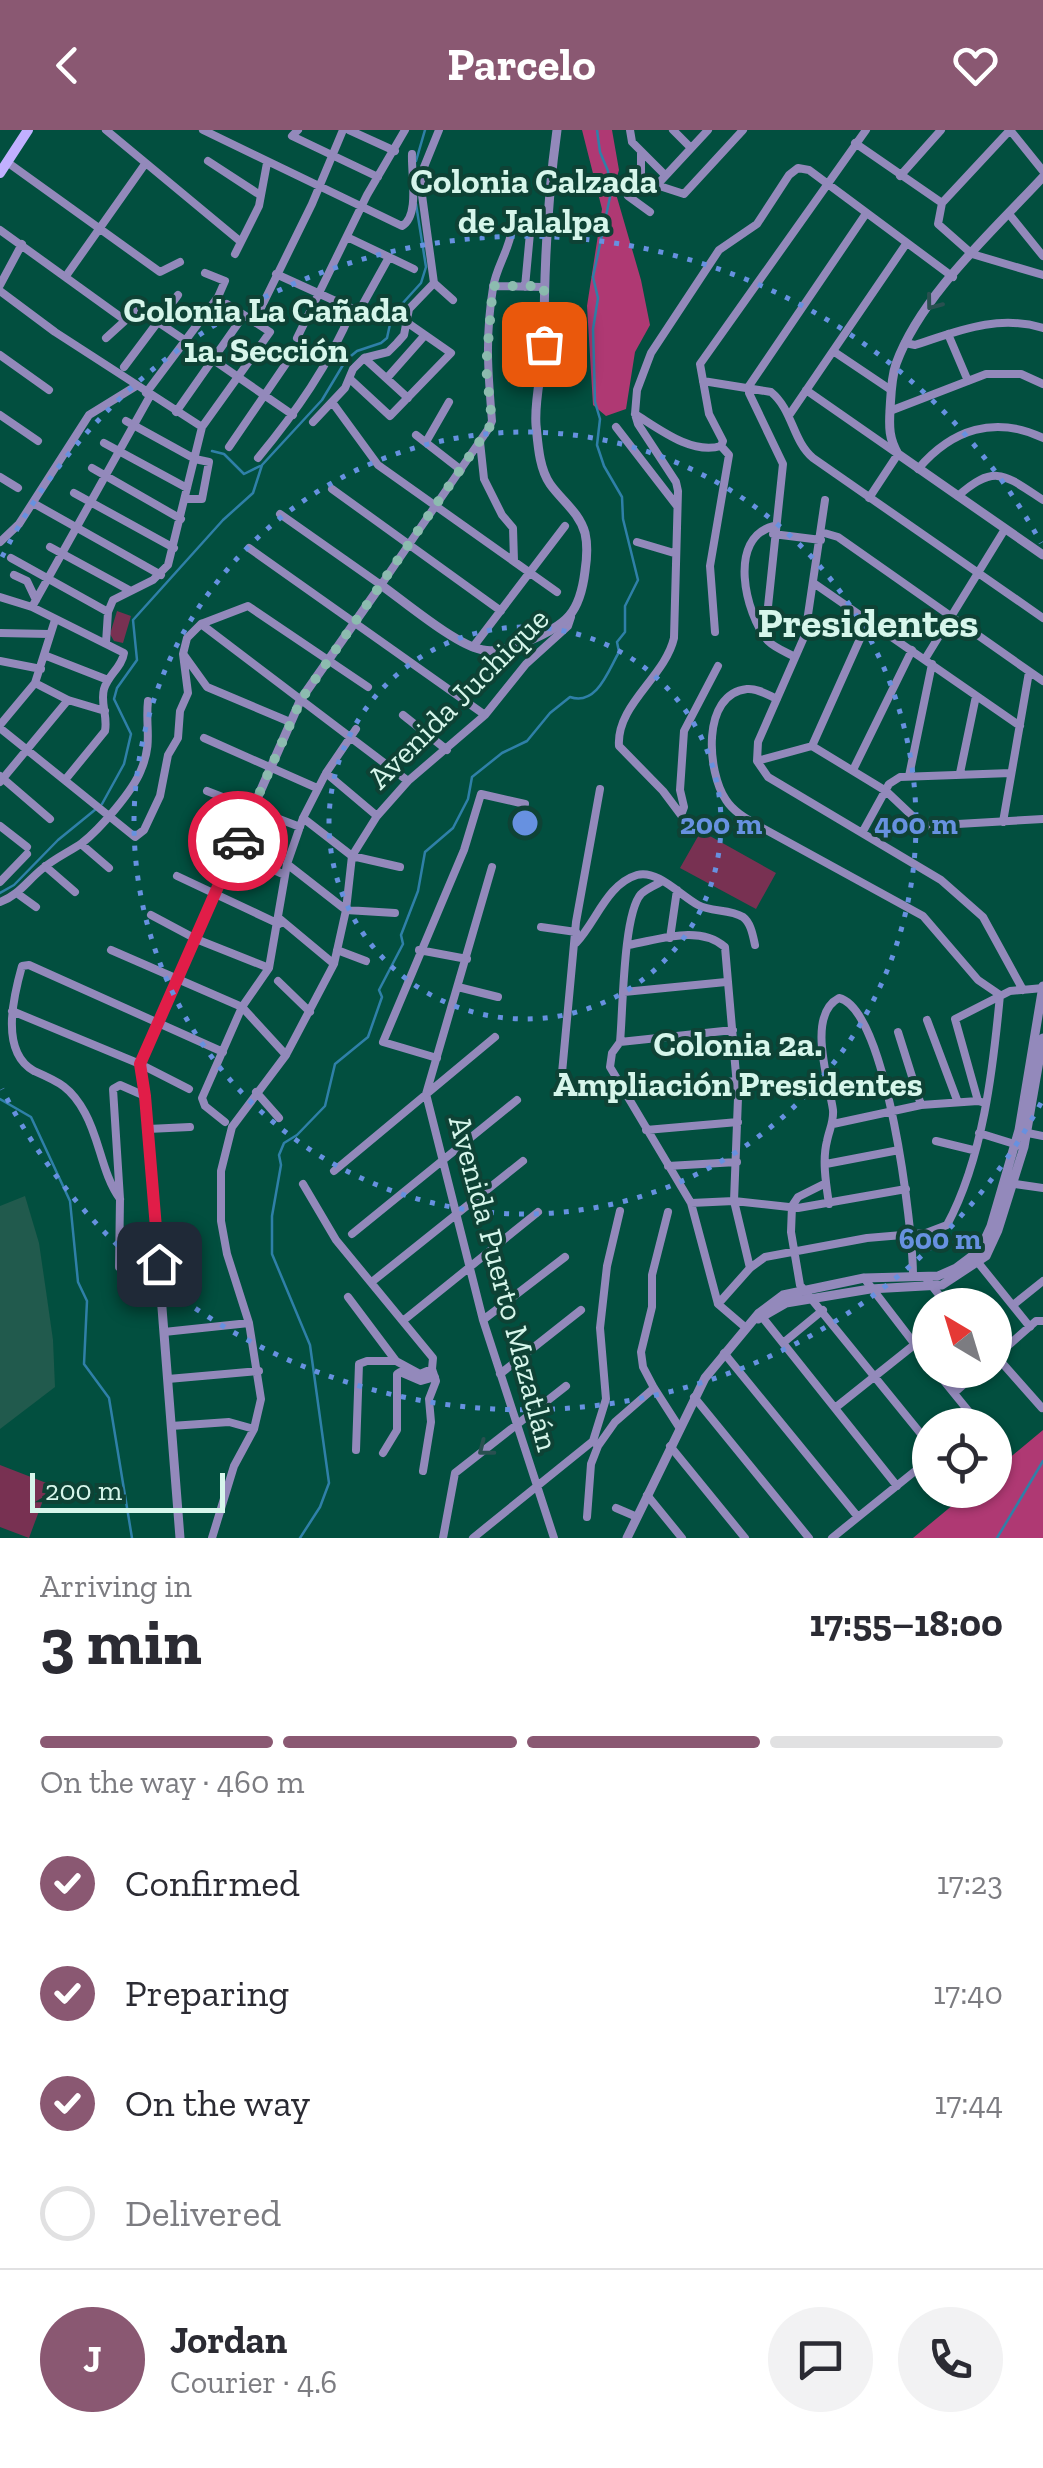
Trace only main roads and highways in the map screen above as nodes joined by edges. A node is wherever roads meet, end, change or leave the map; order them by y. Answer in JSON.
{"nodes":[{"id":1,"x":28,"y":130,"type":"edge"},
{"id":2,"x":0,"y":173,"type":"edge"}],
"edges":[{"from":1,"to":2,"type":"main road"}]}
